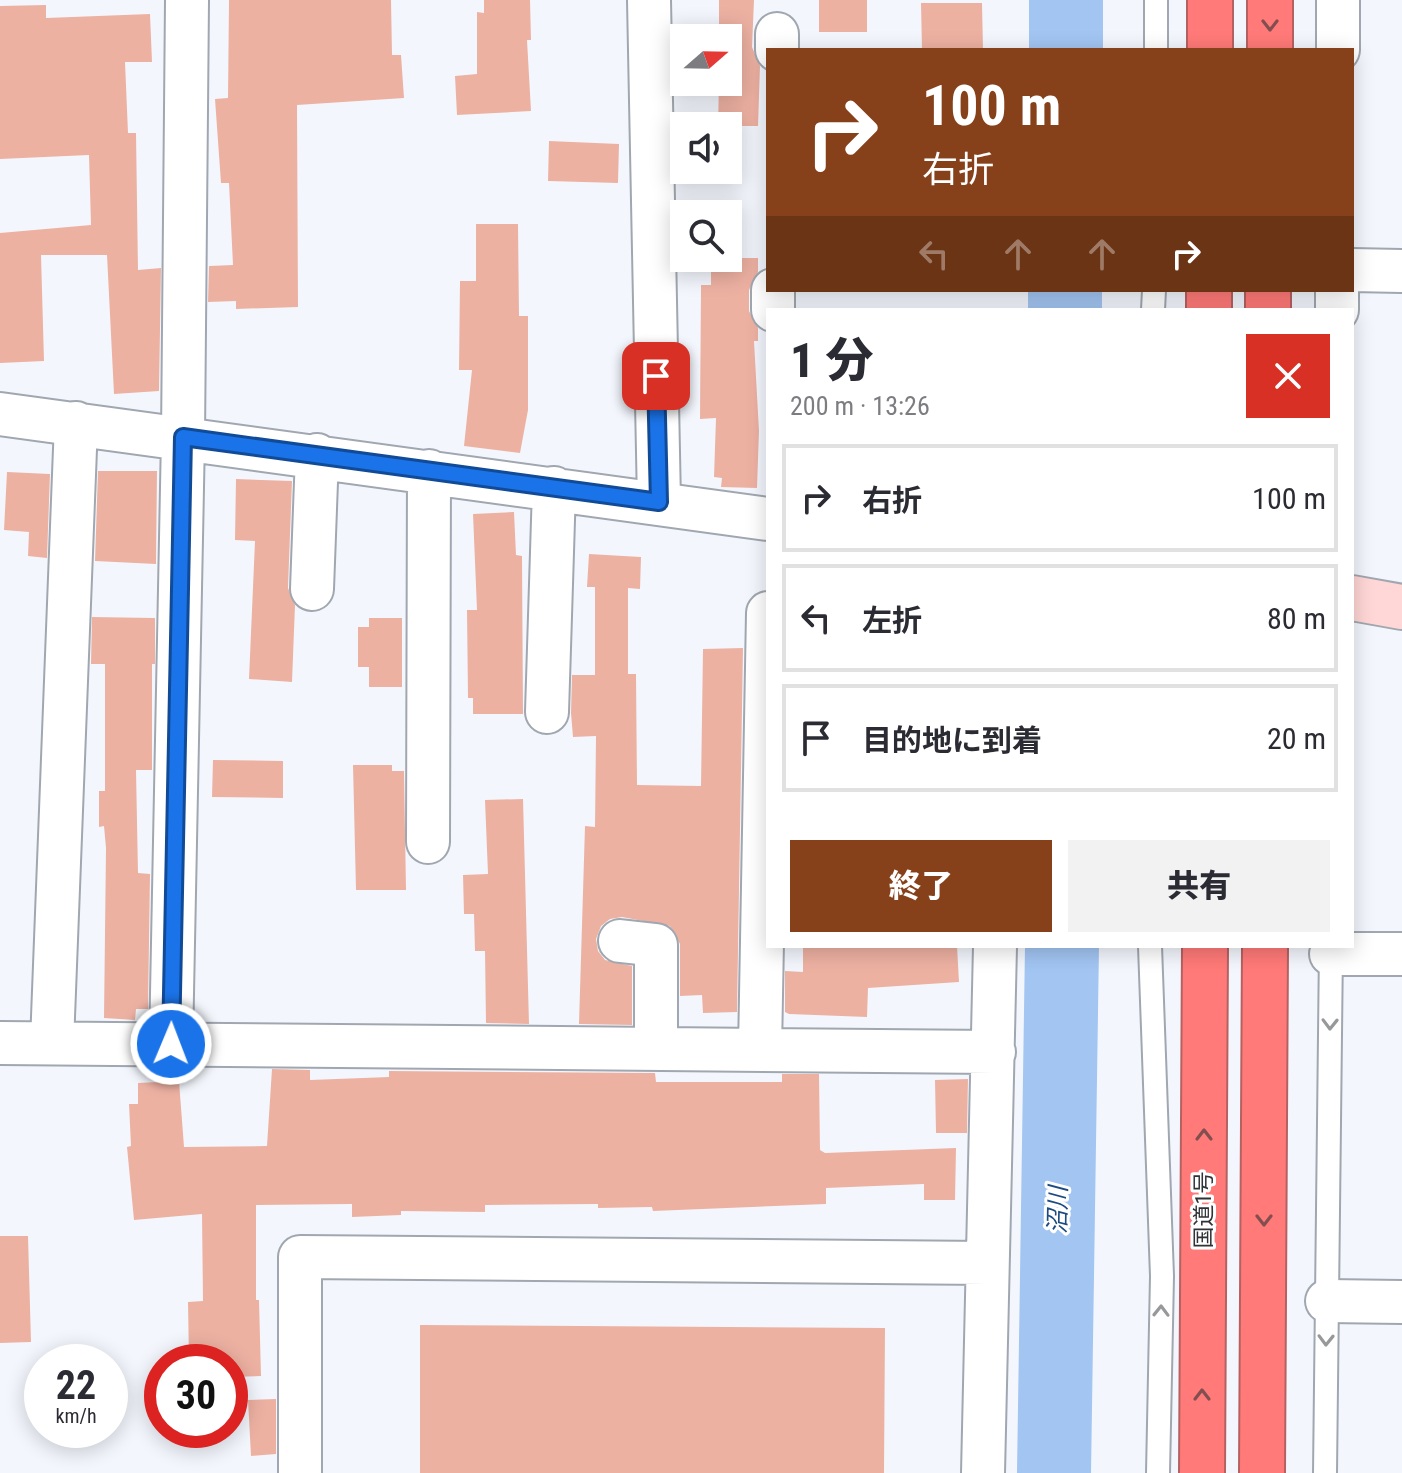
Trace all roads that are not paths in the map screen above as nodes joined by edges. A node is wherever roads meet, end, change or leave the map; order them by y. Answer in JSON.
{"nodes":[{"id":1,"x":187,"y":0,"type":"edge"},
{"id":2,"x":649,"y":0,"type":"edge"},
{"id":3,"x":1156,"y":0,"type":"edge"},
{"id":4,"x":1210,"y":0,"type":"edge"},
{"id":5,"x":1270,"y":0,"type":"edge"},
{"id":6,"x":1338,"y":0,"type":"edge"},
{"id":7,"x":1156,"y":48,"type":"edge"},
{"id":8,"x":1210,"y":48,"type":"edge"},
{"id":9,"x":1270,"y":48,"type":"edge"},
{"id":10,"x":1338,"y":48,"type":"edge"},
{"id":11,"x":1354,"y":270,"type":"edge"},
{"id":12,"x":1402,"y":271,"type":"edge"},
{"id":13,"x":0,"y":414,"type":"edge"},
{"id":14,"x":76,"y":423,"type":"junction"},
{"id":15,"x":183,"y":437,"type":"junction"},
{"id":16,"x":317,"y":455,"type":"junction"},
{"id":17,"x":429,"y":471,"type":"junction"},
{"id":18,"x":554,"y":488,"type":"junction"},
{"id":19,"x":659,"y":502,"type":"junction"},
{"id":20,"x":766,"y":519,"type":"edge"},
{"id":21,"x":312,"y":589,"type":"dead end"},
{"id":22,"x":1354,"y":598,"type":"edge"},
{"id":23,"x":1402,"y":607,"type":"edge"},
{"id":24,"x":547,"y":712,"type":"dead end"},
{"id":25,"x":766,"y":722,"type":"edge"},
{"id":26,"x":428,"y":842,"type":"dead end"},
{"id":27,"x":620,"y":941,"type":"dead end"},
{"id":28,"x":995,"y":948,"type":"edge"},
{"id":29,"x":1150,"y":948,"type":"edge"},
{"id":30,"x":1205,"y":948,"type":"edge"},
{"id":31,"x":1265,"y":948,"type":"edge"},
{"id":32,"x":1331,"y":950,"type":"edge"},
{"id":33,"x":1402,"y":954,"type":"edge"},
{"id":34,"x":0,"y":1043,"type":"edge"},
{"id":35,"x":52,"y":1043,"type":"junction"},
{"id":36,"x":171,"y":1044,"type":"junction"},
{"id":37,"x":656,"y":1048,"type":"junction"},
{"id":38,"x":760,"y":1050,"type":"junction"},
{"id":39,"x":994,"y":1052,"type":"junction"},
{"id":40,"x":987,"y":1263,"type":"junction"},
{"id":41,"x":1327,"y":1301,"type":"junction"},
{"id":42,"x":1402,"y":1302,"type":"edge"},
{"id":43,"x":300,"y":1473,"type":"edge"},
{"id":44,"x":983,"y":1473,"type":"edge"},
{"id":45,"x":1158,"y":1473,"type":"edge"},
{"id":46,"x":1202,"y":1473,"type":"edge"},
{"id":47,"x":1262,"y":1473,"type":"edge"},
{"id":48,"x":1325,"y":1473,"type":"edge"}],
"edges":[{"from":1,"to":15,"type":"street"},
{"from":2,"to":19,"type":"street"},
{"from":3,"to":7,"type":"lane"},
{"from":4,"to":8,"type":"highway"},
{"from":5,"to":9,"type":"highway","one_way":true},
{"from":6,"to":10,"type":"street"},
{"from":11,"to":12,"type":"street"},
{"from":13,"to":14,"type":"street"},
{"from":14,"to":15,"type":"street"},
{"from":14,"to":35,"type":"street"},
{"from":15,"to":16,"type":"street"},
{"from":15,"to":36,"type":"street"},
{"from":16,"to":17,"type":"street"},
{"from":16,"to":21,"type":"street"},
{"from":17,"to":18,"type":"street"},
{"from":17,"to":26,"type":"street"},
{"from":18,"to":19,"type":"street"},
{"from":18,"to":24,"type":"street"},
{"from":19,"to":20,"type":"street"},
{"from":22,"to":23,"type":"street"},
{"from":25,"to":38,"type":"street"},
{"from":27,"to":37,"type":"street"},
{"from":28,"to":39,"type":"street"},
{"from":45,"to":29,"type":"lane","one_way":true},
{"from":46,"to":30,"type":"highway","name":"国道1号","one_way":true},
{"from":31,"to":47,"type":"highway","one_way":true},
{"from":32,"to":33,"type":"street"},
{"from":32,"to":41,"type":"lane","one_way":true},
{"from":34,"to":35,"type":"street"},
{"from":35,"to":36,"type":"street"},
{"from":36,"to":37,"type":"street"},
{"from":37,"to":38,"type":"street"},
{"from":38,"to":39,"type":"street"},
{"from":39,"to":40,"type":"street"},
{"from":40,"to":43,"type":"street"},
{"from":40,"to":44,"type":"street"},
{"from":41,"to":42,"type":"street"},
{"from":41,"to":48,"type":"lane","one_way":true}]}
